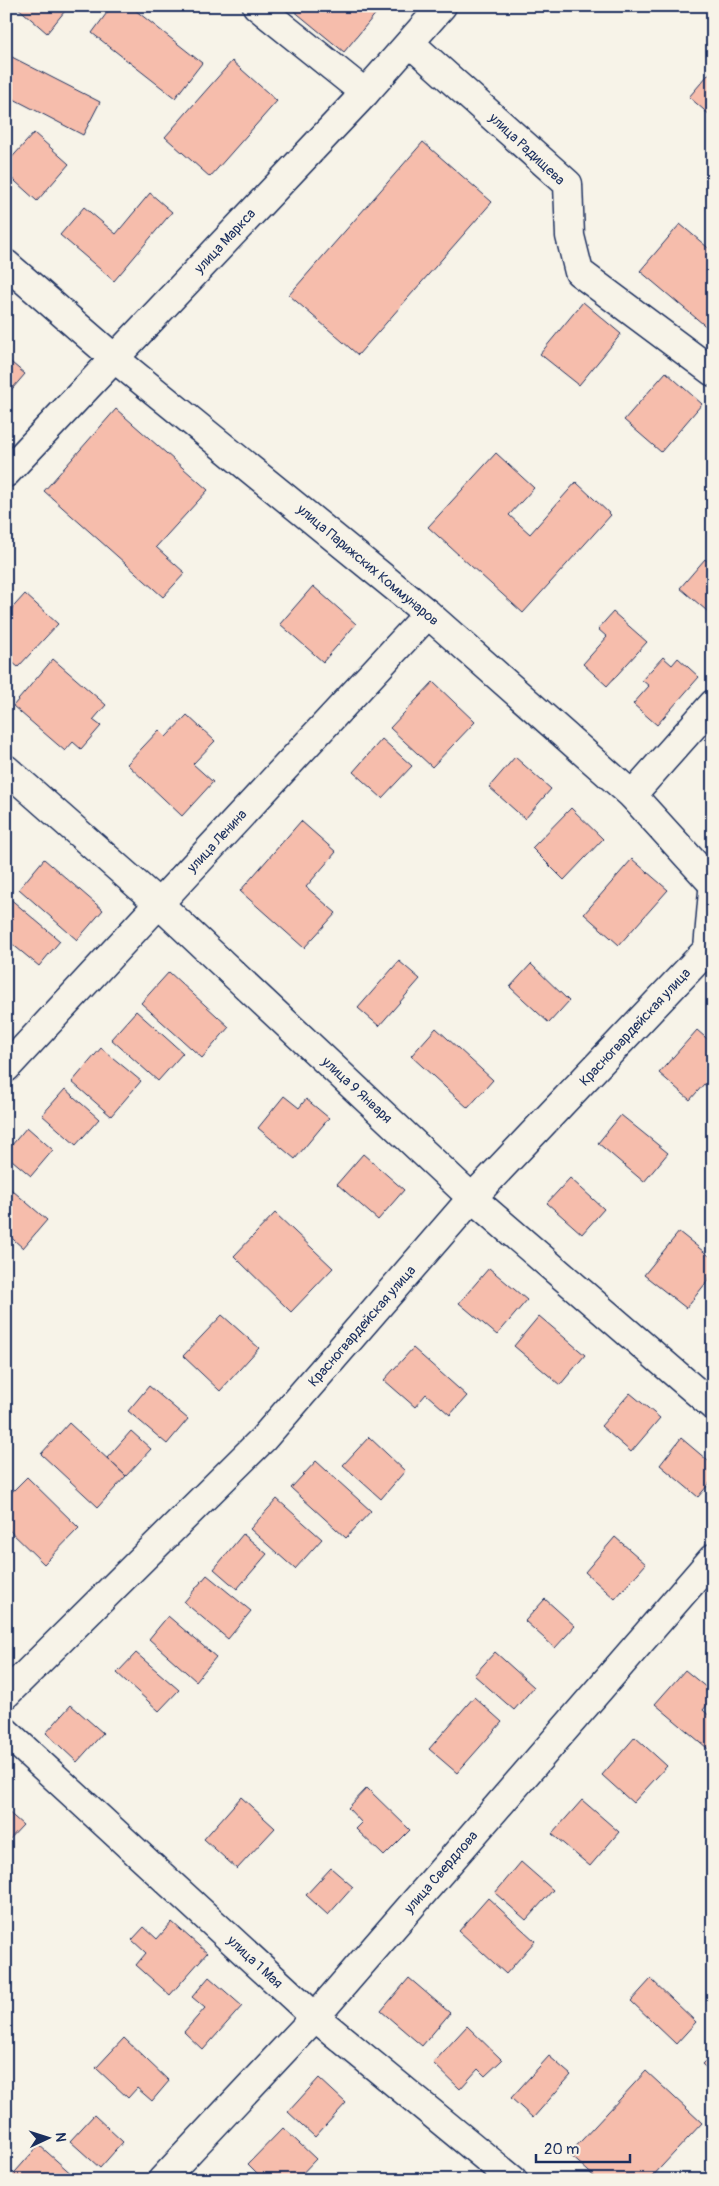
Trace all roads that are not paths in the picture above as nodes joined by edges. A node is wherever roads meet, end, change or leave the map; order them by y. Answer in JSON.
{"nodes":[{"id":1,"x":257,"y":6,"type":"edge"},
{"id":2,"x":442,"y":6,"type":"edge"},
{"id":3,"x":410,"y":43,"type":"junction"},
{"id":4,"x":365,"y":93,"type":"junction"},
{"id":5,"x":6,"y":264,"type":"edge"},
{"id":6,"x":114,"y":358,"type":"junction"},
{"id":7,"x":713,"y":372,"type":"edge"},
{"id":8,"x":6,"y":473,"type":"edge"},
{"id":9,"x":428,"y":614,"type":"junction"},
{"id":10,"x":713,"y":704,"type":"edge"},
{"id":11,"x":6,"y":769,"type":"edge"},
{"id":12,"x":632,"y":795,"type":"junction"},
{"id":13,"x":713,"y":884,"type":"edge"},
{"id":14,"x":713,"y":891,"type":"edge"},
{"id":15,"x":159,"y":904,"type":"junction"},
{"id":16,"x":711,"y":951,"type":"edge"},
{"id":17,"x":6,"y":1068,"type":"edge"},
{"id":18,"x":472,"y":1198,"type":"junction"},
{"id":19,"x":713,"y":1406,"type":"edge"},
{"id":20,"x":713,"y":1558,"type":"edge"},
{"id":21,"x":6,"y":1694,"type":"edge"},
{"id":22,"x":6,"y":1732,"type":"edge"},
{"id":23,"x":315,"y":2017,"type":"junction"},
{"id":24,"x":162,"y":2180,"type":"edge"},
{"id":25,"x":513,"y":2180,"type":"edge"}],
"edges":[{"from":1,"to":4,"type":"street"},
{"from":2,"to":3,"type":"street","name":"улица Маркса"},
{"from":3,"to":4,"type":"street","name":"улица Маркса"},
{"from":3,"to":7,"type":"street","name":"улица Радищева"},
{"from":4,"to":6,"type":"street","name":"улица Маркса"},
{"from":5,"to":6,"type":"street","name":"улица Парижских Коммунаров"},
{"from":6,"to":8,"type":"street","name":"улица Маркса"},
{"from":6,"to":9,"type":"street","name":"улица Парижских Коммунаров"},
{"from":9,"to":12,"type":"street","name":"улица Парижских Коммунаров"},
{"from":9,"to":15,"type":"street","name":"улица Ленина"},
{"from":10,"to":12,"type":"street"},
{"from":11,"to":15,"type":"street","name":"улица 9 Января"},
{"from":12,"to":13,"type":"street","name":"улица Парижских Коммунаров"},
{"from":14,"to":16,"type":"street"},
{"from":15,"to":17,"type":"street","name":"улица Ленина"},
{"from":15,"to":18,"type":"street","name":"улица 9 Января"},
{"from":16,"to":18,"type":"street","name":"Красногвардейская улица"},
{"from":18,"to":19,"type":"street","name":"улица 9 Января"},
{"from":18,"to":21,"type":"street","name":"Красногвардейская улица"},
{"from":20,"to":23,"type":"street","name":"улица Свердлова"},
{"from":22,"to":23,"type":"street","name":"улица 1 Мая"},
{"from":23,"to":24,"type":"street","name":"улица Свердлова"},
{"from":23,"to":25,"type":"street","name":"улица 1 Мая"}]}
